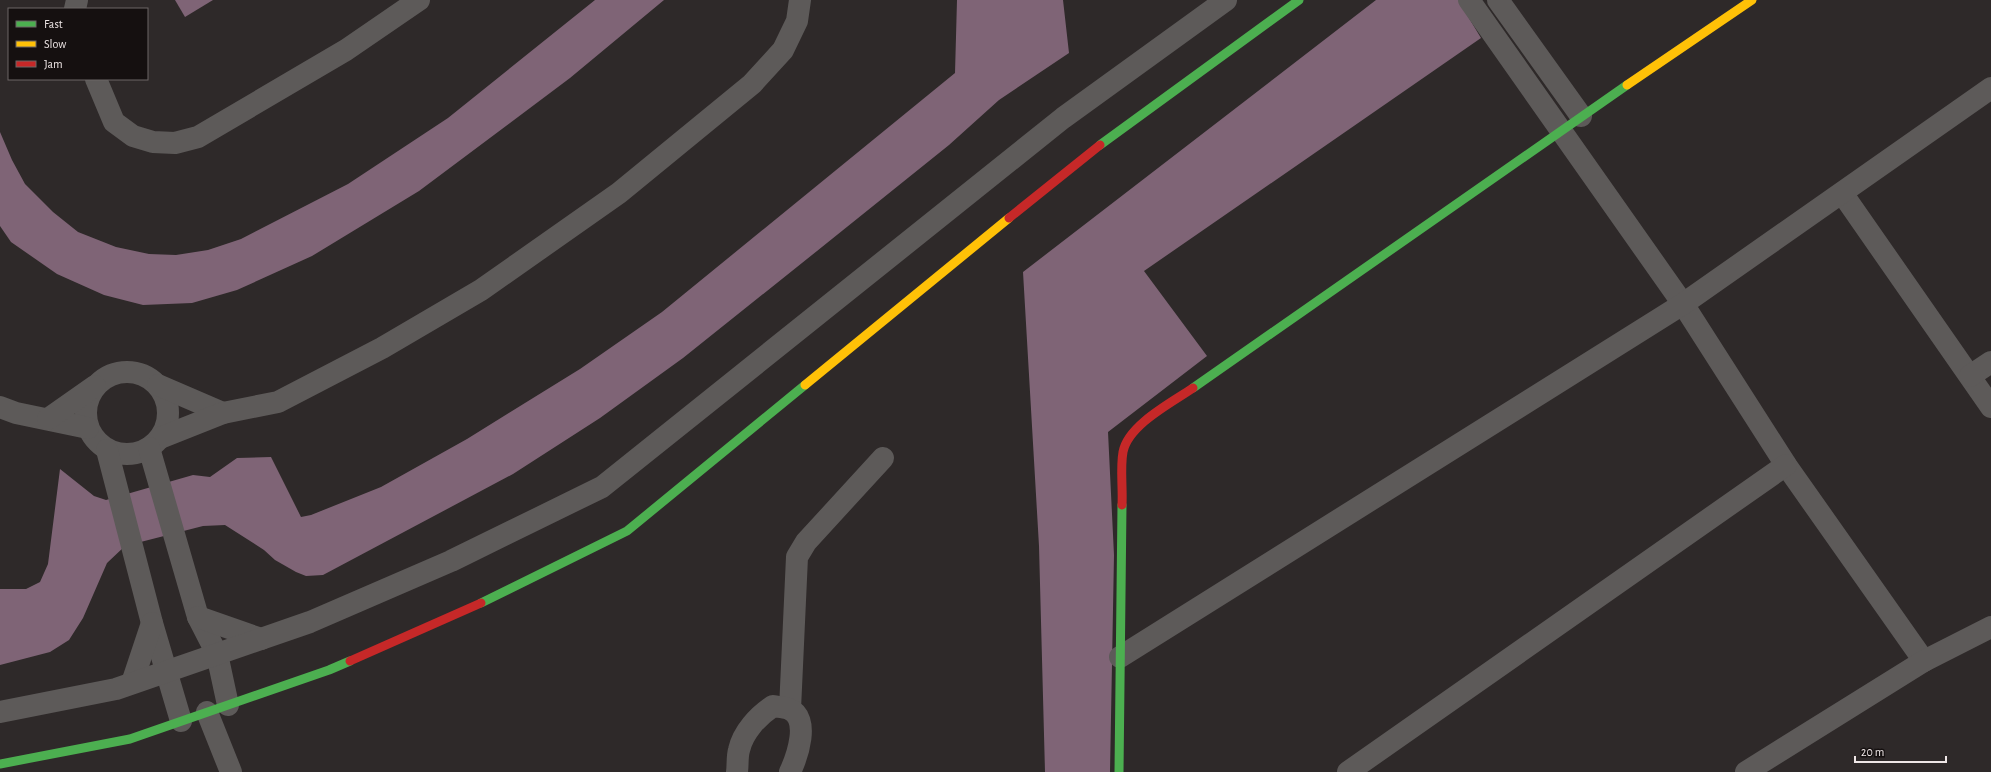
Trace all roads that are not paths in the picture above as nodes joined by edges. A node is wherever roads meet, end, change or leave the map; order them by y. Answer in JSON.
{"nodes":[{"id":1,"x":418,"y":0,"type":"edge"},
{"id":2,"x":800,"y":0,"type":"edge"},
{"id":3,"x":1226,"y":0,"type":"edge"},
{"id":4,"x":1299,"y":0,"type":"edge"},
{"id":5,"x":1469,"y":0,"type":"edge"},
{"id":6,"x":1498,"y":0,"type":"edge"},
{"id":7,"x":1752,"y":0,"type":"edge"},
{"id":8,"x":96,"y":80,"type":"edge"},
{"id":9,"x":1991,"y":88,"type":"edge"},
{"id":10,"x":1581,"y":116,"type":"junction"},
{"id":11,"x":1561,"y":130,"type":"junction"},
{"id":12,"x":1842,"y":193,"type":"junction"},
{"id":13,"x":1683,"y":304,"type":"junction"},
{"id":14,"x":1991,"y":362,"type":"edge"},
{"id":15,"x":1970,"y":376,"type":"junction"},
{"id":16,"x":158,"y":385,"type":"junction"},
{"id":17,"x":95,"y":386,"type":"junction"},
{"id":18,"x":1991,"y":406,"type":"edge"},
{"id":19,"x":0,"y":407,"type":"edge"},
{"id":20,"x":223,"y":413,"type":"junction"},
{"id":21,"x":48,"y":419,"type":"junction"},
{"id":22,"x":88,"y":428,"type":"junction"},
{"id":23,"x":155,"y":443,"type":"junction"},
{"id":24,"x":106,"y":450,"type":"junction"},
{"id":25,"x":883,"y":458,"type":"dead end"},
{"id":26,"x":1786,"y":464,"type":"junction"},
{"id":27,"x":198,"y":617,"type":"junction"},
{"id":28,"x":152,"y":623,"type":"junction"},
{"id":29,"x":1991,"y":626,"type":"edge"},
{"id":30,"x":261,"y":639,"type":"junction"},
{"id":31,"x":217,"y":654,"type":"junction"},
{"id":32,"x":1120,"y":657,"type":"junction"},
{"id":33,"x":1924,"y":661,"type":"junction"},
{"id":34,"x":168,"y":671,"type":"junction"},
{"id":35,"x":132,"y":684,"type":"junction"},
{"id":36,"x":228,"y":705,"type":"junction"},
{"id":37,"x":790,"y":709,"type":"junction"},
{"id":38,"x":0,"y":712,"type":"edge"},
{"id":39,"x":207,"y":712,"type":"junction"},
{"id":40,"x":182,"y":721,"type":"junction"},
{"id":41,"x":0,"y":764,"type":"edge"},
{"id":42,"x":231,"y":772,"type":"edge"},
{"id":43,"x":737,"y":772,"type":"edge"},
{"id":44,"x":790,"y":772,"type":"edge"},
{"id":45,"x":1119,"y":772,"type":"edge"},
{"id":46,"x":1348,"y":772,"type":"edge"},
{"id":47,"x":1746,"y":772,"type":"edge"}],
"edges":[{"from":1,"to":8,"type":"street"},
{"from":2,"to":20,"type":"street"},
{"from":3,"to":30,"type":"street"},
{"from":4,"to":36,"type":"street"},
{"from":5,"to":11,"type":"street"},
{"from":6,"to":10,"type":"street"},
{"from":7,"to":10,"type":"street"},
{"from":9,"to":12,"type":"street"},
{"from":10,"to":11,"type":"street"},
{"from":11,"to":13,"type":"street"},
{"from":11,"to":32,"type":"street"},
{"from":12,"to":13,"type":"street"},
{"from":12,"to":15,"type":"street"},
{"from":13,"to":26,"type":"street"},
{"from":13,"to":32,"type":"street"},
{"from":14,"to":15,"type":"street"},
{"from":15,"to":18,"type":"street"},
{"from":16,"to":17,"type":"street"},
{"from":16,"to":20,"type":"street"},
{"from":16,"to":23,"type":"street"},
{"from":17,"to":21,"type":"street"},
{"from":17,"to":22,"type":"street"},
{"from":19,"to":21,"type":"street"},
{"from":20,"to":23,"type":"street"},
{"from":21,"to":22,"type":"street"},
{"from":22,"to":24,"type":"street"},
{"from":23,"to":24,"type":"street"},
{"from":23,"to":27,"type":"street"},
{"from":24,"to":28,"type":"street"},
{"from":25,"to":37,"type":"street"},
{"from":26,"to":33,"type":"street"},
{"from":26,"to":46,"type":"street"},
{"from":27,"to":30,"type":"street"},
{"from":27,"to":31,"type":"street"},
{"from":28,"to":34,"type":"street"},
{"from":28,"to":35,"type":"street"},
{"from":29,"to":33,"type":"street"},
{"from":30,"to":31,"type":"street"},
{"from":31,"to":34,"type":"street"},
{"from":31,"to":36,"type":"street"},
{"from":32,"to":45,"type":"street"},
{"from":33,"to":47,"type":"street"},
{"from":34,"to":35,"type":"street"},
{"from":34,"to":40,"type":"street"},
{"from":35,"to":38,"type":"street"},
{"from":36,"to":39,"type":"street"},
{"from":37,"to":43,"type":"street"},
{"from":37,"to":44,"type":"street"},
{"from":39,"to":40,"type":"street"},
{"from":39,"to":42,"type":"street"},
{"from":40,"to":41,"type":"street"}]}
